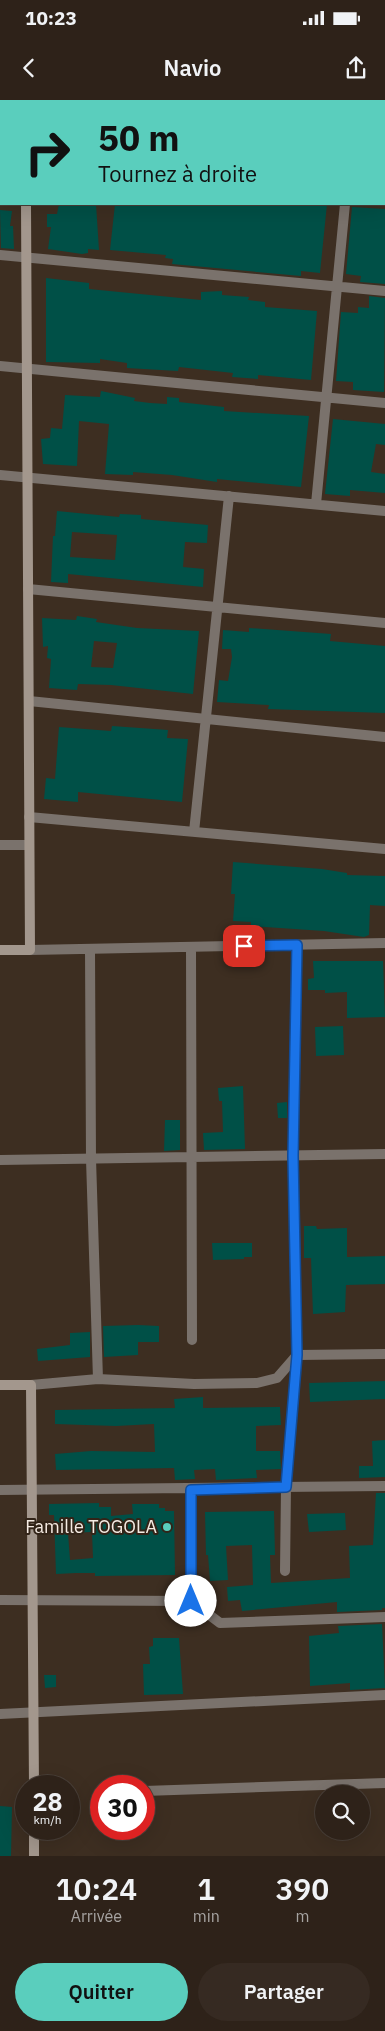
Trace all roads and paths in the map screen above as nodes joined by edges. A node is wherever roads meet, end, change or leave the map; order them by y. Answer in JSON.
{"nodes":[{"id":1,"x":26,"y":205,"type":"edge"},
{"id":2,"x":345,"y":205,"type":"edge"},
{"id":3,"x":0,"y":255,"type":"edge"},
{"id":4,"x":27,"y":257,"type":"junction"},
{"id":5,"x":337,"y":287,"type":"junction"},
{"id":6,"x":385,"y":291,"type":"edge"},
{"id":7,"x":0,"y":366,"type":"edge"},
{"id":8,"x":27,"y":368,"type":"junction"},
{"id":9,"x":326,"y":397,"type":"junction"},
{"id":10,"x":385,"y":403,"type":"edge"},
{"id":11,"x":0,"y":475,"type":"edge"},
{"id":12,"x":27,"y":478,"type":"junction"},
{"id":13,"x":228,"y":496,"type":"junction"},
{"id":14,"x":316,"y":504,"type":"junction"},
{"id":15,"x":385,"y":511,"type":"edge"},
{"id":16,"x":28,"y":589,"type":"junction"},
{"id":17,"x":217,"y":607,"type":"junction"},
{"id":18,"x":385,"y":623,"type":"edge"},
{"id":19,"x":29,"y":701,"type":"junction"},
{"id":20,"x":206,"y":719,"type":"junction"},
{"id":21,"x":385,"y":737,"type":"edge"},
{"id":22,"x":29,"y":817,"type":"junction"},
{"id":23,"x":194,"y":832,"type":"junction"},
{"id":24,"x":0,"y":845,"type":"edge"},
{"id":25,"x":29,"y":845,"type":"junction"},
{"id":26,"x":385,"y":849,"type":"edge"},
{"id":27,"x":385,"y":944,"type":"edge"},
{"id":28,"x":297,"y":945,"type":"junction"},
{"id":29,"x":191,"y":947,"type":"junction"},
{"id":30,"x":90,"y":949,"type":"junction"},
{"id":31,"x":0,"y":950,"type":"edge"},
{"id":32,"x":30,"y":950,"type":"junction"},
{"id":33,"x":385,"y":1154,"type":"edge"},
{"id":34,"x":293,"y":1156,"type":"junction"},
{"id":35,"x":192,"y":1157,"type":"junction"},
{"id":36,"x":91,"y":1159,"type":"junction"},
{"id":37,"x":0,"y":1160,"type":"edge"},
{"id":38,"x":192,"y":1340,"type":"dead end"},
{"id":39,"x":385,"y":1354,"type":"edge"},
{"id":40,"x":297,"y":1355,"type":"junction"},
{"id":41,"x":98,"y":1378,"type":"junction"},
{"id":42,"x":0,"y":1385,"type":"edge"},
{"id":43,"x":31,"y":1385,"type":"junction"},
{"id":44,"x":385,"y":1486,"type":"edge"},
{"id":45,"x":286,"y":1487,"type":"junction"},
{"id":46,"x":0,"y":1490,"type":"edge"},
{"id":47,"x":32,"y":1490,"type":"junction"},
{"id":48,"x":191,"y":1490,"type":"junction"},
{"id":49,"x":285,"y":1571,"type":"dead end"},
{"id":50,"x":0,"y":1600,"type":"edge"},
{"id":51,"x":32,"y":1600,"type":"junction"},
{"id":52,"x":191,"y":1601,"type":"junction"},
{"id":53,"x":385,"y":1617,"type":"edge"},
{"id":54,"x":385,"y":1695,"type":"edge"},
{"id":55,"x":33,"y":1712,"type":"junction"},
{"id":56,"x":0,"y":1714,"type":"edge"},
{"id":57,"x":34,"y":1775,"type":"edge"},
{"id":58,"x":385,"y":1783,"type":"edge"},
{"id":59,"x":155,"y":1791,"type":"edge"},
{"id":60,"x":34,"y":1840,"type":"edge"},
{"id":61,"x":34,"y":1856,"type":"edge"}],
"edges":[{"from":1,"to":4,"type":"street"},
{"from":2,"to":5,"type":"street"},
{"from":3,"to":4,"type":"street"},
{"from":4,"to":5,"type":"street"},
{"from":4,"to":8,"type":"street"},
{"from":5,"to":6,"type":"street"},
{"from":5,"to":9,"type":"street"},
{"from":7,"to":8,"type":"street"},
{"from":8,"to":9,"type":"street"},
{"from":8,"to":12,"type":"street"},
{"from":9,"to":10,"type":"street"},
{"from":9,"to":14,"type":"street"},
{"from":11,"to":12,"type":"street"},
{"from":12,"to":13,"type":"street"},
{"from":12,"to":16,"type":"street"},
{"from":13,"to":14,"type":"street"},
{"from":13,"to":17,"type":"street"},
{"from":14,"to":15,"type":"street"},
{"from":16,"to":17,"type":"street"},
{"from":16,"to":19,"type":"street"},
{"from":17,"to":18,"type":"street"},
{"from":17,"to":20,"type":"street"},
{"from":19,"to":20,"type":"street"},
{"from":19,"to":22,"type":"street"},
{"from":20,"to":21,"type":"street"},
{"from":20,"to":23,"type":"street"},
{"from":22,"to":23,"type":"street"},
{"from":22,"to":25,"type":"street"},
{"from":23,"to":26,"type":"street"},
{"from":24,"to":25,"type":"street"},
{"from":25,"to":32,"type":"street"},
{"from":27,"to":28,"type":"street"},
{"from":28,"to":29,"type":"street"},
{"from":28,"to":34,"type":"street"},
{"from":29,"to":30,"type":"street"},
{"from":29,"to":35,"type":"street"},
{"from":30,"to":32,"type":"street"},
{"from":30,"to":36,"type":"street"},
{"from":31,"to":32,"type":"street"},
{"from":33,"to":34,"type":"street"},
{"from":34,"to":35,"type":"street"},
{"from":34,"to":40,"type":"street"},
{"from":35,"to":36,"type":"street"},
{"from":35,"to":38,"type":"street"},
{"from":36,"to":37,"type":"street"},
{"from":36,"to":41,"type":"street"},
{"from":39,"to":40,"type":"street"},
{"from":40,"to":41,"type":"street"},
{"from":40,"to":45,"type":"street"},
{"from":41,"to":43,"type":"street"},
{"from":42,"to":43,"type":"street"},
{"from":43,"to":47,"type":"street"},
{"from":44,"to":45,"type":"street"},
{"from":45,"to":48,"type":"street"},
{"from":45,"to":49,"type":"street"},
{"from":46,"to":47,"type":"street"},
{"from":47,"to":48,"type":"street"},
{"from":47,"to":51,"type":"street"},
{"from":48,"to":52,"type":"street"},
{"from":50,"to":51,"type":"street"},
{"from":51,"to":52,"type":"street"},
{"from":51,"to":55,"type":"street"},
{"from":52,"to":53,"type":"street"},
{"from":54,"to":55,"type":"street"},
{"from":55,"to":56,"type":"street"},
{"from":55,"to":57,"type":"street"},
{"from":58,"to":59,"type":"street"},
{"from":60,"to":61,"type":"street"}]}
